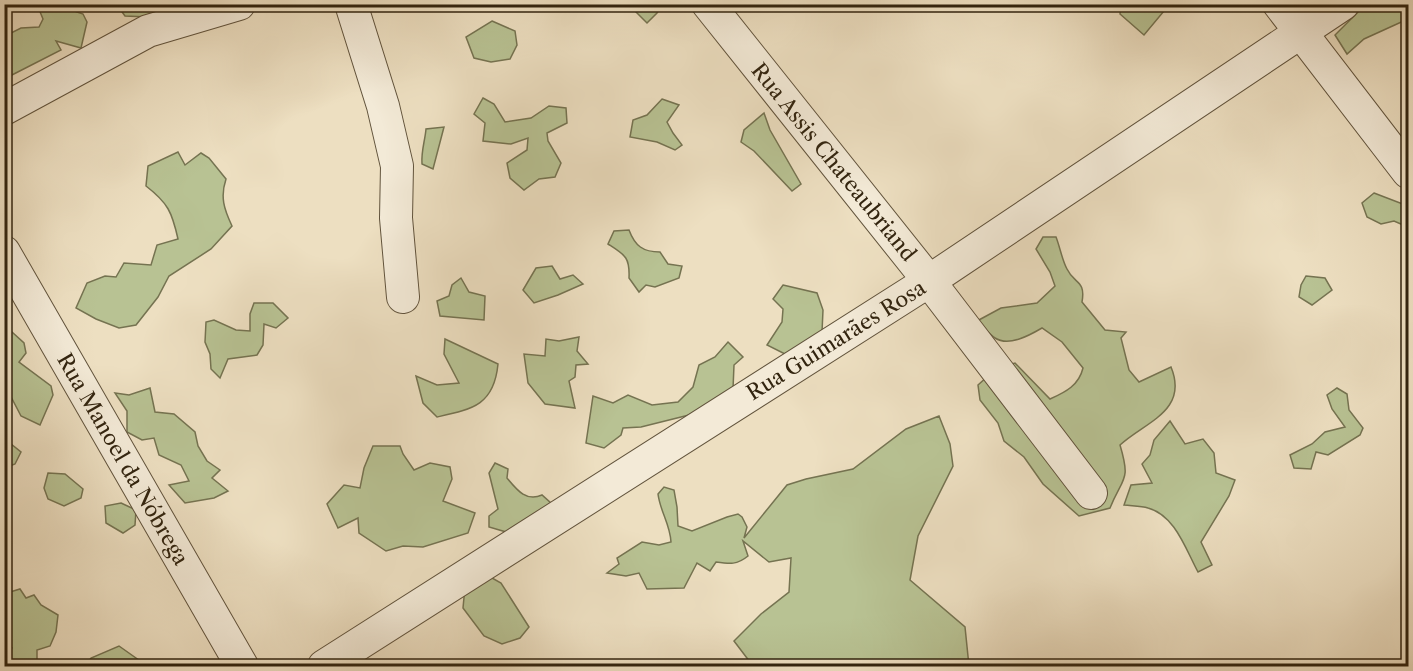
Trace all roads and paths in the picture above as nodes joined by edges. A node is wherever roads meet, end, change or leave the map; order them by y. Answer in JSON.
{"nodes":[{"id":1,"x":239,"y":4,"type":"edge"},
{"id":2,"x":351,"y":4,"type":"edge"},
{"id":3,"x":708,"y":4,"type":"edge"},
{"id":4,"x":1279,"y":4,"type":"edge"},
{"id":5,"x":1343,"y":4,"type":"edge"},
{"id":6,"x":1301,"y":32,"type":"junction"},
{"id":7,"x":4,"y":109,"type":"edge"},
{"id":8,"x":1408,"y":172,"type":"edge"},
{"id":9,"x":4,"y":252,"type":"edge"},
{"id":10,"x":929,"y":281,"type":"junction"},
{"id":11,"x":403,"y":297,"type":"dead end"},
{"id":12,"x":1090,"y":493,"type":"dead end"},
{"id":13,"x":243,"y":666,"type":"edge"},
{"id":14,"x":324,"y":666,"type":"edge"}],
"edges":[{"from":1,"to":7,"type":"street"},
{"from":2,"to":11,"type":"street"},
{"from":3,"to":10,"type":"street","name":"Rua Assis Chateaubriand"},
{"from":4,"to":6,"type":"street"},
{"from":5,"to":6,"type":"street","name":"Rua Guimarães Rosa"},
{"from":6,"to":8,"type":"street"},
{"from":6,"to":10,"type":"street","name":"Rua Guimarães Rosa"},
{"from":9,"to":13,"type":"street","name":"Rua Manoel da Nóbrega"},
{"from":10,"to":12,"type":"street","name":"Rua Assis Chateaubriand"},
{"from":10,"to":14,"type":"street","name":"Rua Guimarães Rosa"}]}
